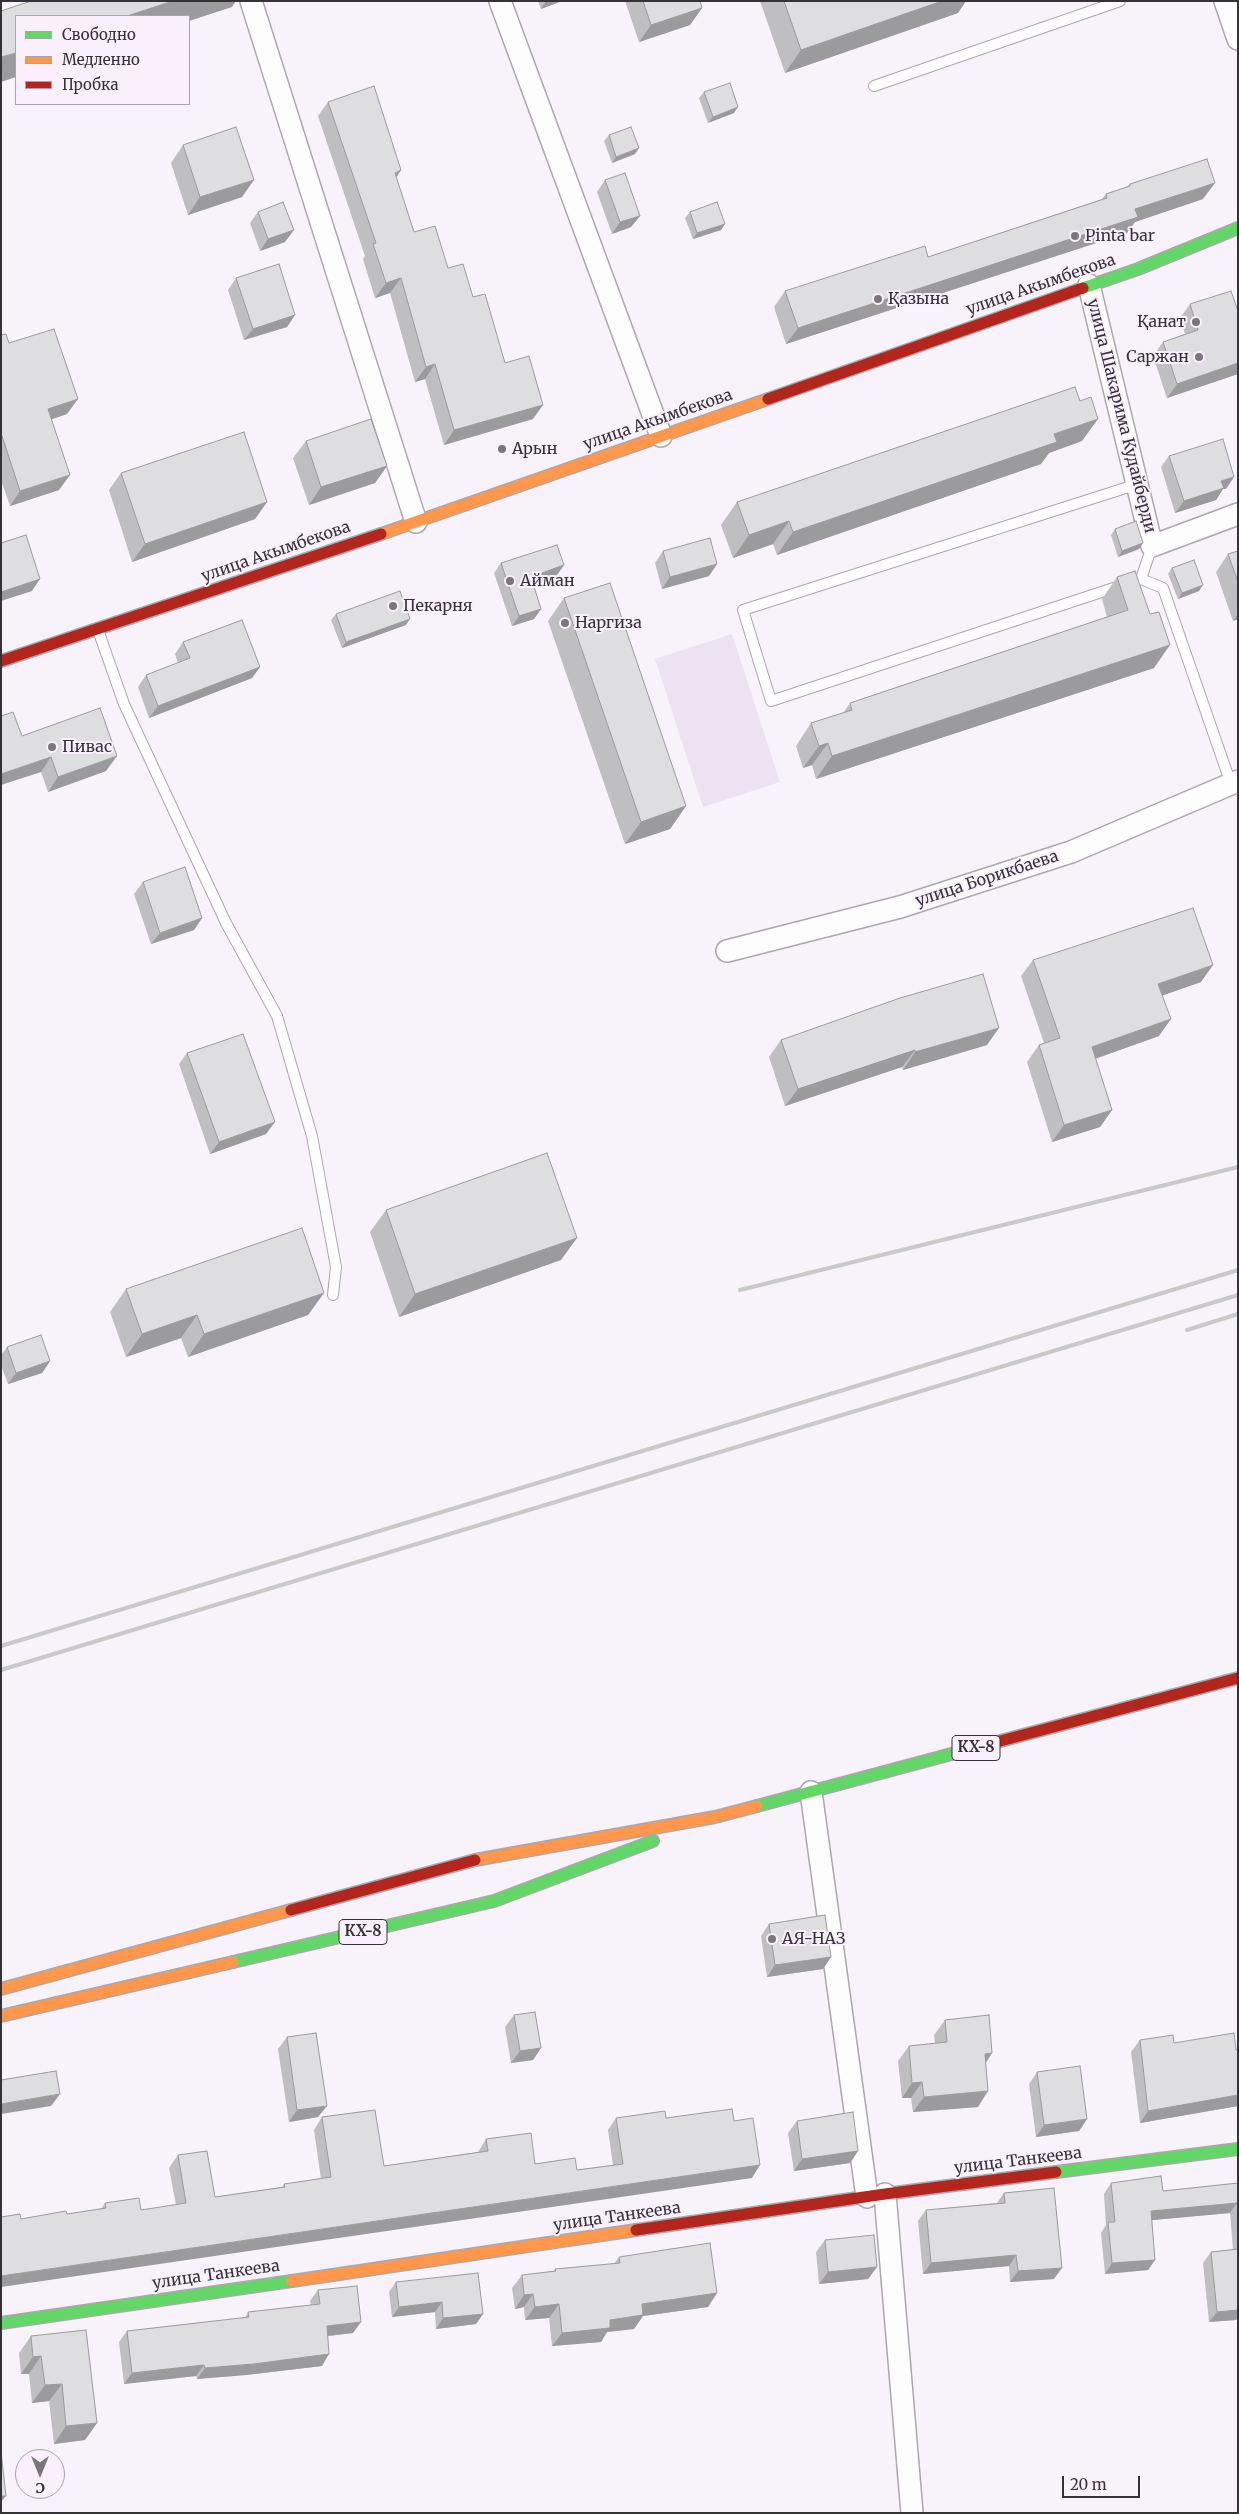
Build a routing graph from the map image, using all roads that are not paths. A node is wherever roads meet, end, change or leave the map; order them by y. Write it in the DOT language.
graph roads {
  1 [pos="251,1"];
  2 [pos="500,1"];
  3 [pos="1120,1"];
  4 [pos="1225,1"];
  5 [pos="1238,39"];
  6 [pos="874,86"];
  7 [pos="1238,228"];
  8 [pos="1089,285"];
  9 [pos="661,436"];
  10 [pos="1138,484"];
  11 [pos="1238,514"];
  12 [pos="416,522"];
  13 [pos="1152,546"];
  14 [pos="1141,579"];
  15 [pos="98,629"];
  16 [pos="1,661"];
  17 [pos="1234,783"];
  18 [pos="727,951"];
  19 [pos="333,1296"];
  20 [pos="1238,1678"];
  21 [pos="811,1792"];
  22 [pos="715,1817"];
  23 [pos="478,1859"];
  24 [pos="498,1870"];
  25 [pos="502,1884"];
  26 [pos="494,1901"];
  27 [pos="1,1989"];
  28 [pos="1,2016"];
  29 [pos="1238,2149"];
  30 [pos="876,2196"];
  31 [pos="1,2323"];
  32 [pos="912,2513"];
  1 -- 12 [label="street"];
  2 -- 9 [label="street"];
  3 -- 6 [label="lane"];
  4 -- 5 [label="street"];
  7 -- 8 [label="street, улица Акымбекова"];
  8 -- 9 [label="street, улица Акымбекова"];
  8 -- 10 [label="street, улица Шакарима Кудайберди"];
  9 -- 12 [label="street, улица Акымбекова"];
  10 -- 13 [label="street, улица Шакарима Кудайберди"];
  10 -- 14 [label="lane"];
  11 -- 13 [label="street, улица Шакарима Кудайберди"];
  12 -- 15 [label="street, улица Акымбекова"];
  13 -- 14 [label="lane"];
  14 -- 17 [label="lane"];
  15 -- 16 [label="street, улица Акымбекова"];
  15 -- 19 [label="lane"];
  17 -- 18 [label="street, улица Борикбаева"];
  20 -- 21 [label="street, КХ-8"];
  21 -- 22 [label="street, КХ-8"];
  21 -- 30 [label="street"];
  22 -- 23 [label="street, КХ-8"];
  22 -- 26 [label="street, КХ-8"];
  23 -- 24 [label="street"];
  23 -- 27 [label="street, КХ-8"];
  25 -- 26 [label="street"];
  26 -- 28 [label="street, КХ-8"];
  29 -- 30 [label="street, улица Танкеева"];
  30 -- 31 [label="street, улица Танкеева"];
  30 -- 32 [label="street"];
}
